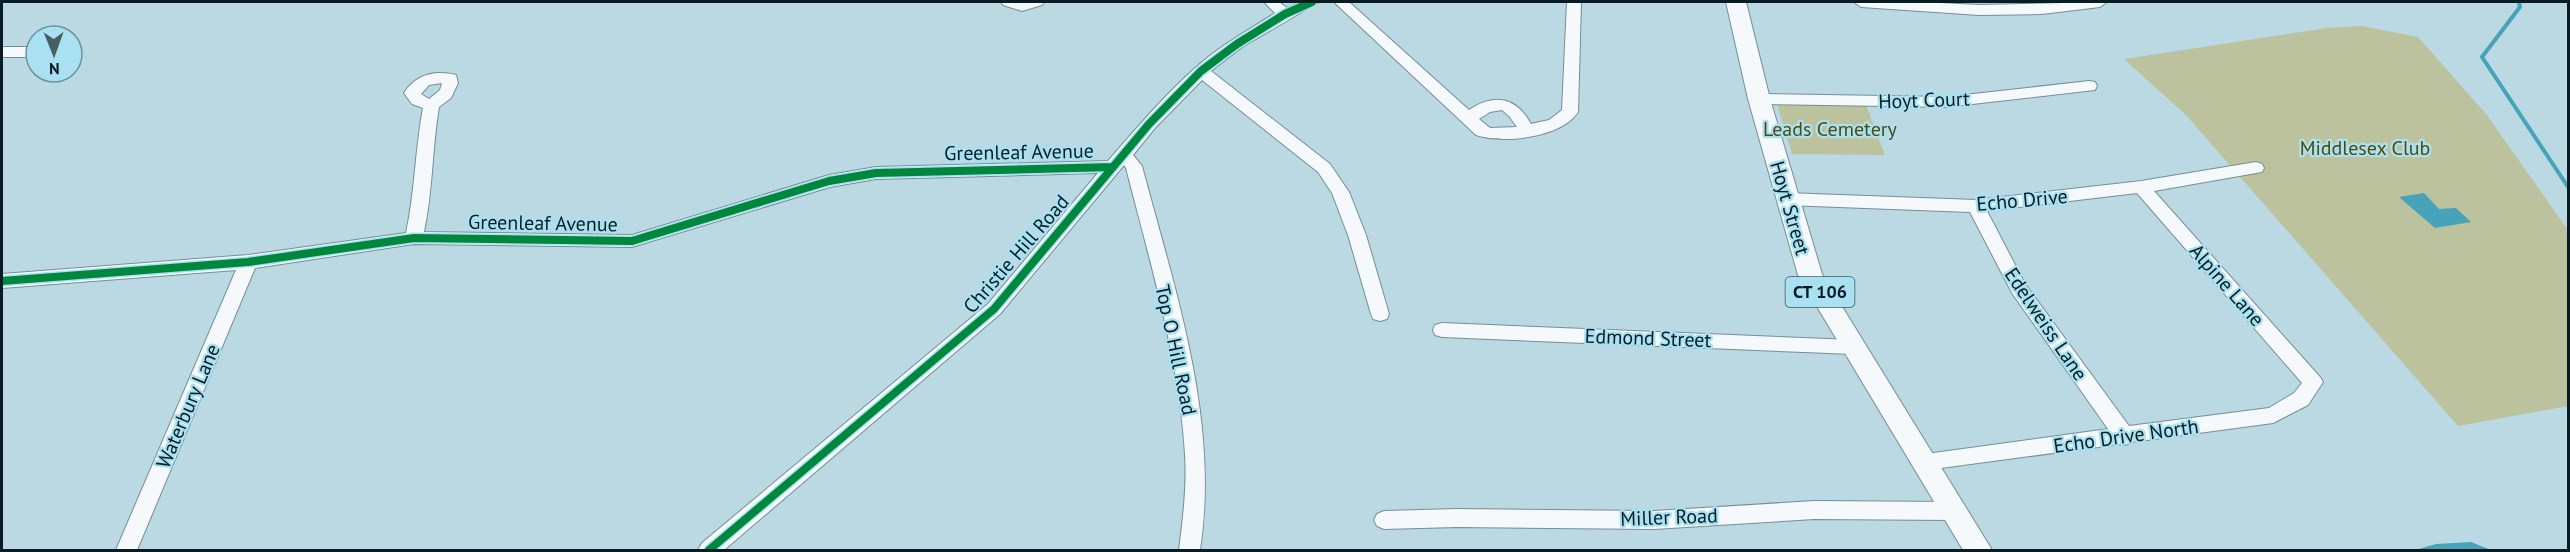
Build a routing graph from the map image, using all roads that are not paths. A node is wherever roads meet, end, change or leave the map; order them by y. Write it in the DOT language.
graph roads {
  1 [pos="1008,2"];
  2 [pos="1037,2"];
  3 [pos="1271,2"];
  4 [pos="1312,2"];
  5 [pos="1341,2"];
  6 [pos="1574,2"];
  7 [pos="1736,2"];
  8 [pos="1862,2"];
  9 [pos="2100,2"];
  10 [pos="1285,14"];
  11 [pos="2,52"];
  12 [pos="24,52"];
  13 [pos="1201,71"];
  14 [pos="2089,86"];
  15 [pos="1759,99"];
  16 [pos="432,104"];
  17 [pos="1469,119"];
  18 [pos="1527,131"];
  19 [pos="1119,161"];
  20 [pos="2256,168"];
  21 [pos="2141,187"];
  22 [pos="1786,199"];
  23 [pos="1976,206"];
  24 [pos="414,238"];
  25 [pos="248,262"];
  26 [pos="2,281"];
  27 [pos="1380,314"];
  28 [pos="1442,330"];
  29 [pos="1853,346"];
  30 [pos="2313,382"];
  31 [pos="2125,437"];
  32 [pos="1926,462"];
  33 [pos="1954,512"];
  34 [pos="1384,520"];
  35 [pos="127,550"];
  36 [pos="709,550"];
  37 [pos="1191,550"];
  38 [pos="1978,550"];
  1 -- 2 [label="street"];
  3 -- 10 [label="street"];
  4 -- 10 [label="street, Christie Hill Road"];
  5 -- 17 [label="street"];
  6 -- 18 [label="street"];
  7 -- 15 [label="main road, Hoyt Street / CT 106"];
  8 -- 9 [label="street"];
  10 -- 13 [label="street, Christie Hill Road"];
  11 -- 12 [label="street"];
  13 -- 19 [label="street, Christie Hill Road"];
  13 -- 27 [label="street"];
  14 -- 15 [label="street, Hoyt Court"];
  15 -- 22 [label="main road, Hoyt Street / CT 106"];
  16 -- 24 [label="street"];
  17 -- 18 [label="street"];
  17 -- 18 [label="street"];
  19 -- 24 [label="street, Greenleaf Avenue"];
  19 -- 36 [label="street, Christie Hill Road"];
  19 -- 37 [label="street, Top O Hill Road"];
  20 -- 21 [label="street, Echo Drive"];
  21 -- 23 [label="street, Echo Drive"];
  21 -- 30 [label="street, Alpine Lane"];
  22 -- 23 [label="street, Echo Drive"];
  22 -- 29 [label="main road, Hoyt Street / CT 106"];
  23 -- 31 [label="street, Edelweiss Lane"];
  24 -- 25 [label="street, Greenleaf Avenue"];
  25 -- 26 [label="street, Greenleaf Avenue"];
  25 -- 35 [label="street, Waterbury Lane"];
  28 -- 29 [label="street, Edmond Street"];
  29 -- 32 [label="main road, Hoyt Street / CT 106"];
  30 -- 31 [label="street, Echo Drive North"];
  31 -- 32 [label="street, Echo Drive North"];
  32 -- 33 [label="main road, Hoyt Street / CT 106"];
  33 -- 34 [label="street, Miller Road"];
  33 -- 38 [label="main road, Hoyt Street / CT 106"];
}
